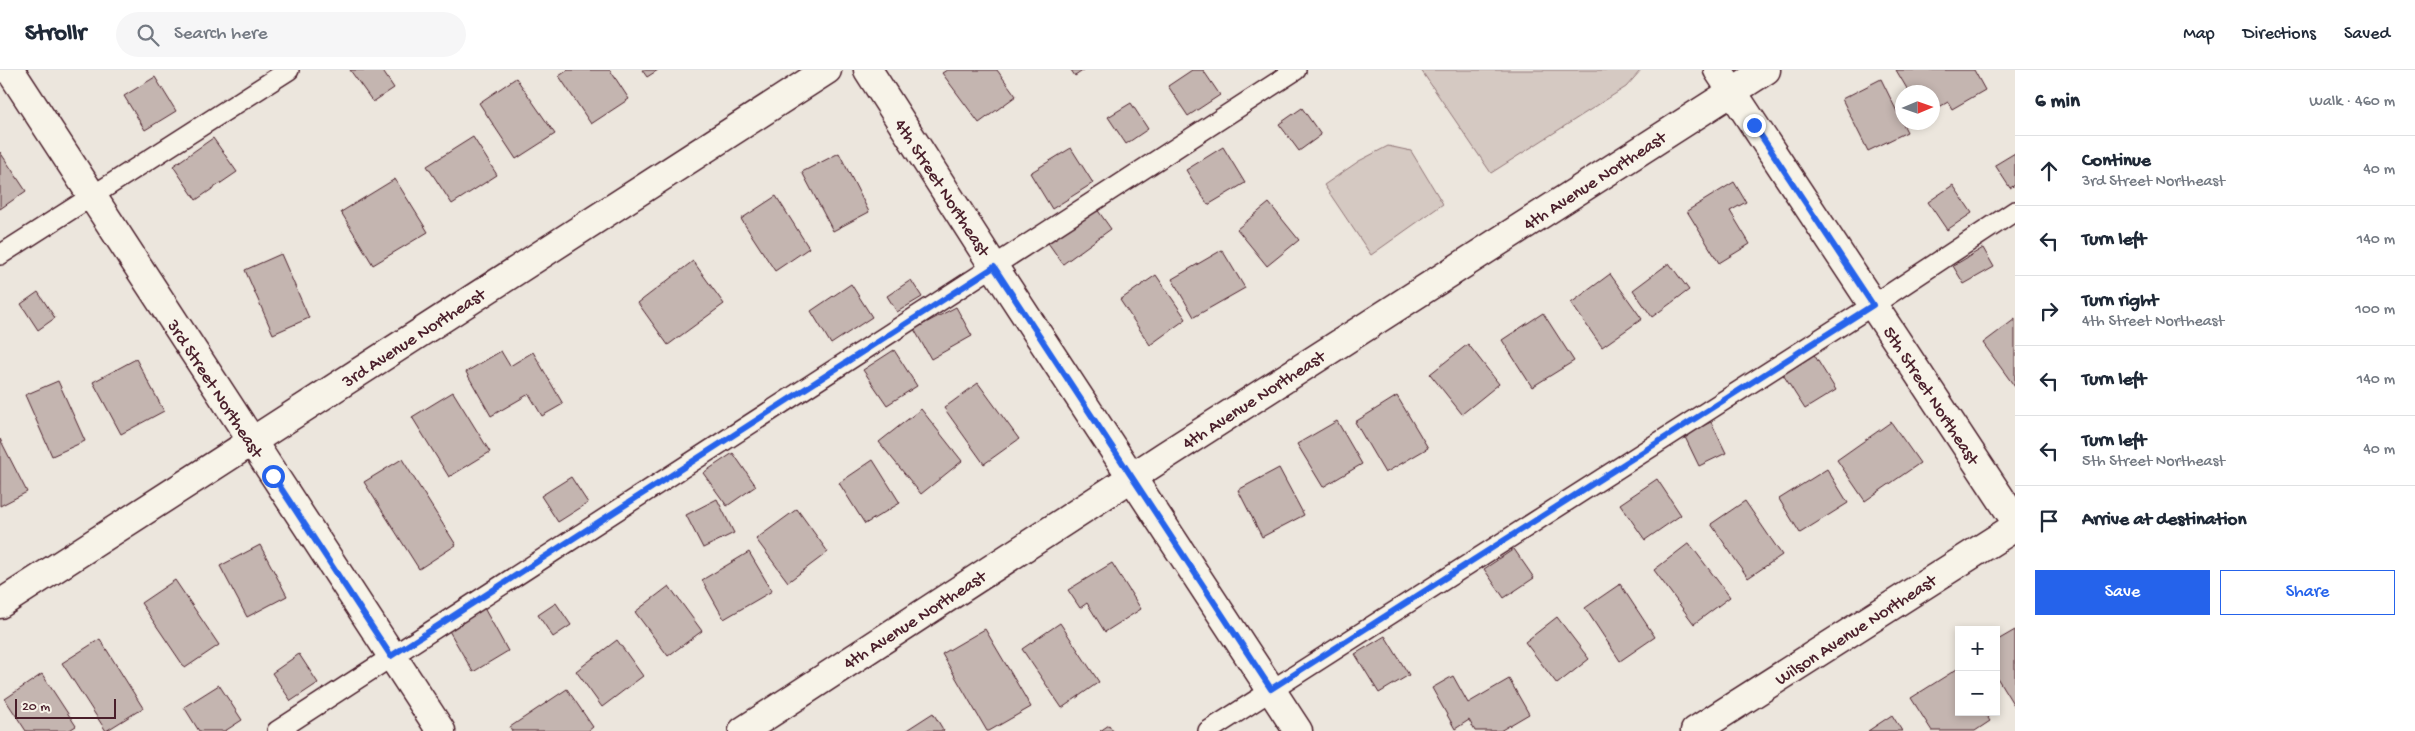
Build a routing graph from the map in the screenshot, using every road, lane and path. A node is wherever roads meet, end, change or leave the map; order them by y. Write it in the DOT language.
graph roads {
  1 [pos="10,70"];
  2 [pos="289,70"];
  3 [pos="827,70"];
  4 [pos="868,70"];
  5 [pos="1296,70"];
  6 [pos="1766,70"];
  7 [pos="1725,81"];
  8 [pos="92,195"];
  9 [pos="2015,211"];
  10 [pos="0,256"];
  11 [pos="994,267"];
  12 [pos="1873,305"];
  13 [pos="251,442"];
  14 [pos="1132,476"];
  15 [pos="2015,520"];
  16 [pos="2015,527"];
  17 [pos="0,604"];
  18 [pos="391,656"];
  19 [pos="1271,689"];
  20 [pos="277,731"];
  21 [pos="441,731"];
  22 [pos="743,731"];
  23 [pos="1208,731"];
  24 [pos="1298,731"];
  25 [pos="1695,731"];
  1 -- 8 [label="street, 3rd Street Northeast"];
  2 -- 8 [label="lane"];
  3 -- 13 [label="street, 3rd Avenue Northeast"];
  4 -- 11 [label="street, 4th Street Northeast"];
  5 -- 11 [label="lane"];
  6 -- 7 [label="street, 4th Avenue Northeast"];
  7 -- 12 [label="street, 5th Street Northeast"];
  7 -- 14 [label="street, 4th Avenue Northeast"];
  8 -- 10 [label="lane"];
  8 -- 13 [label="street, 3rd Street Northeast"];
  9 -- 12 [label="lane"];
  11 -- 14 [label="street, 4th Street Northeast"];
  11 -- 18 [label="lane"];
  12 -- 15 [label="street, 5th Street Northeast"];
  12 -- 19 [label="lane"];
  13 -- 17 [label="street, 3rd Avenue Northeast"];
  13 -- 18 [label="street, 3rd Street Northeast"];
  14 -- 19 [label="street, 4th Street Northeast"];
  14 -- 22 [label="street, 4th Avenue Northeast"];
  16 -- 25 [label="street, Wilson Avenue Northeast"];
  18 -- 20 [label="lane"];
  18 -- 21 [label="street, 3rd Street Northeast"];
  19 -- 23 [label="lane"];
  19 -- 24 [label="street, 4th Street Northeast"];
}
